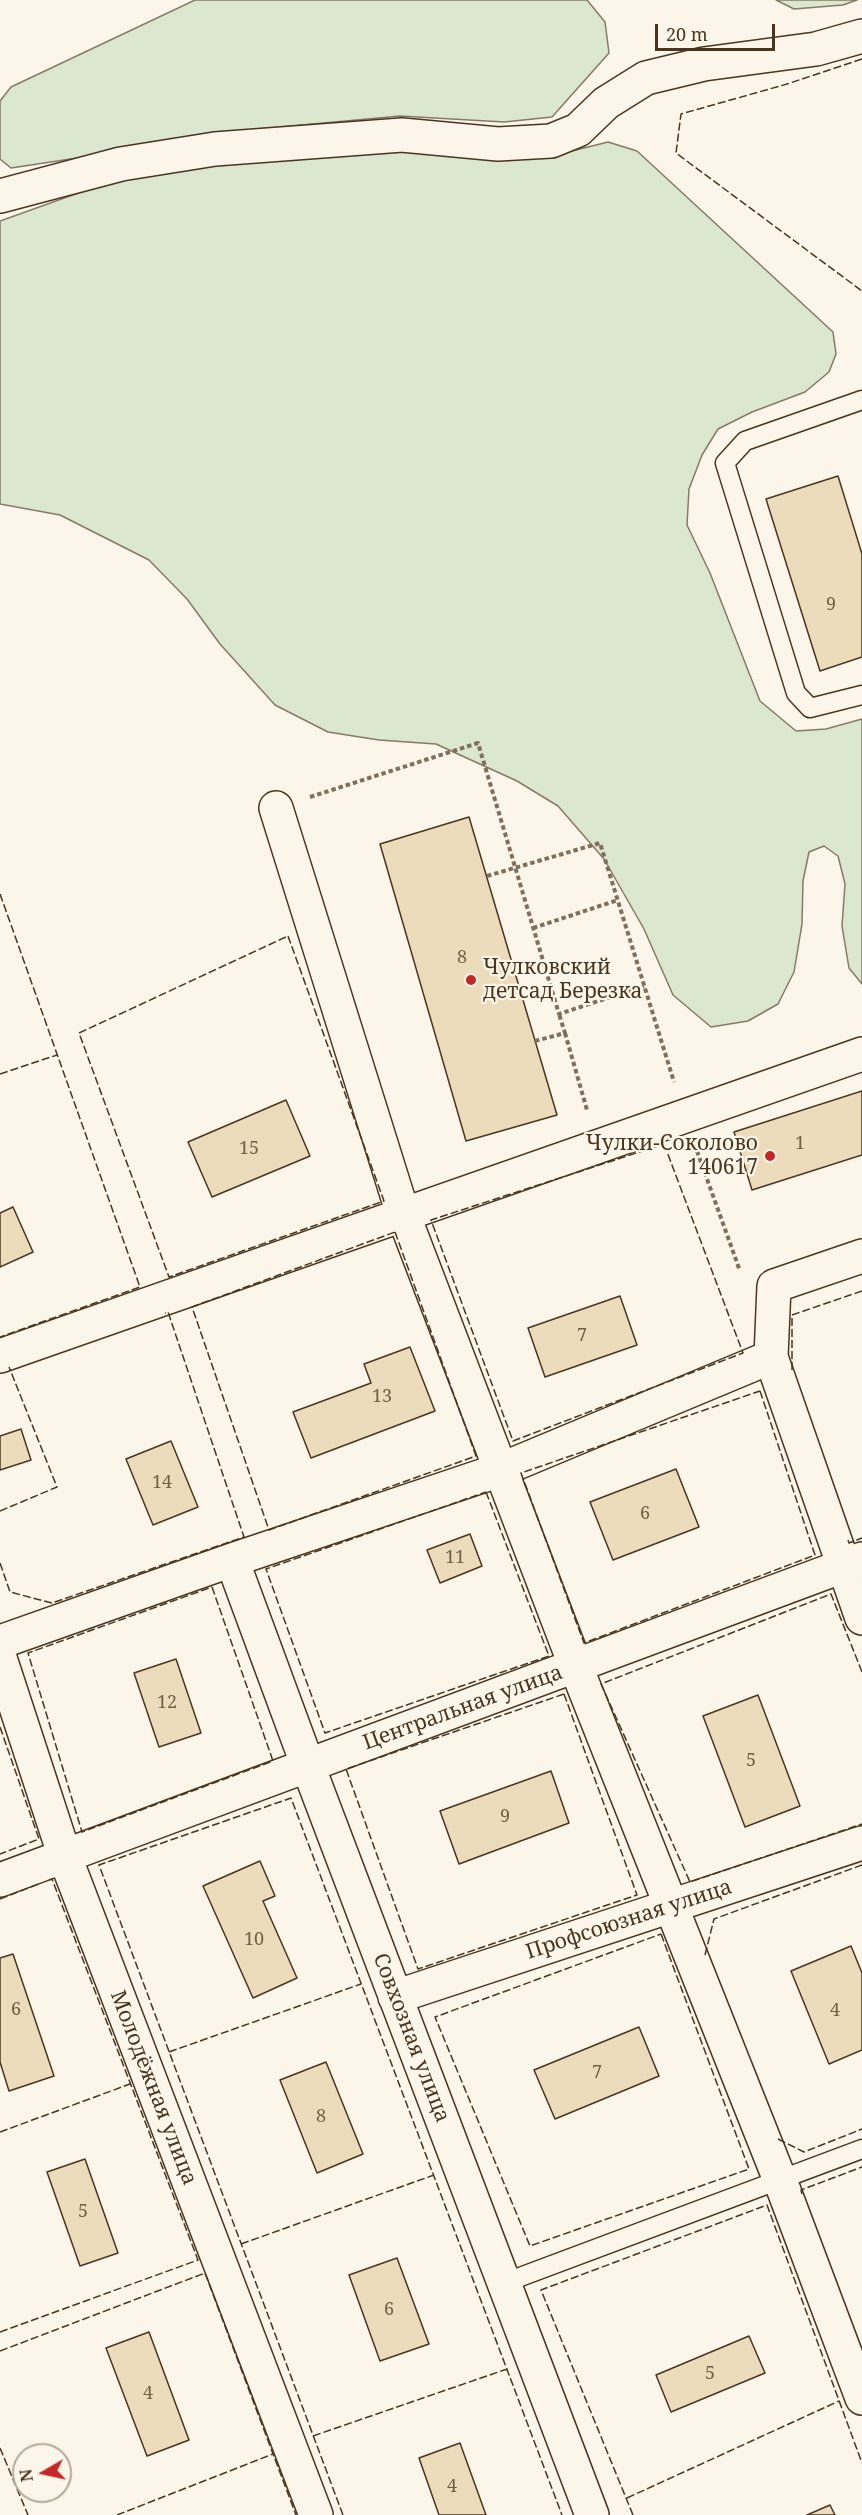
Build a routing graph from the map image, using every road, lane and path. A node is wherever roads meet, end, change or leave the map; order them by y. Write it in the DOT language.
graph roads {
  1 [pos="862,36"];
  2 [pos="0,196"];
  3 [pos="862,400"];
  4 [pos="862,695"];
  5 [pos="276,808"];
  6 [pos="515,868"];
  7 [pos="487,876"];
  8 [pos="618,900"];
  9 [pos="533,928"];
  10 [pos="644,986"];
  11 [pos="559,1014"];
  12 [pos="565,1033"];
  13 [pos="535,1041"];
  14 [pos="862,1054"];
  15 [pos="684,1116"];
  16 [pos="598,1146"];
  17 [pos="403,1214"];
  18 [pos="862,1256"];
  19 [pos="744,1280"];
  20 [pos="0,1356"];
  21 [pos="771,1357"];
  22 [pos="500,1470"];
  23 [pos="232,1560"];
  24 [pos="852,1563"];
  25 [pos="862,1618"];
  26 [pos="0,1642"];
  27 [pos="0,1658"];
  28 [pos="576,1667"];
  29 [pos="308,1766"];
  30 [pos="862,1844"];
  31 [pos="64,1857"];
  32 [pos="0,1880"];
  33 [pos="672,1906"];
  34 [pos="395,1997"];
  35 [pos="862,2149"];
  36 [pos="780,2180"];
  37 [pos="504,2283"];
  38 [pos="862,2398"];
  39 [pos="316,2515"];
  40 [pos="592,2515"];
  1 -- 2 [label="street"];
  3 -- 4 [label="lane"];
  5 -- 6 [label="path"];
  5 -- 17 [label="street"];
  6 -- 7 [label="path"];
  6 -- 8 [label="path"];
  6 -- 9 [label="path"];
  8 -- 9 [label="path"];
  8 -- 10 [label="path"];
  9 -- 11 [label="path"];
  10 -- 11 [label="path"];
  10 -- 15 [label="path"];
  11 -- 12 [label="path"];
  12 -- 13 [label="path"];
  12 -- 16 [label="path"];
  14 -- 15 [label="street"];
  15 -- 16 [label="street"];
  15 -- 19 [label="path"];
  16 -- 17 [label="street"];
  17 -- 20 [label="street"];
  17 -- 22 [label="street"];
  18 -- 21 [label="street"];
  21 -- 22 [label="street"];
  21 -- 24 [label="street"];
  22 -- 23 [label="street"];
  22 -- 28 [label="street"];
  23 -- 26 [label="street"];
  23 -- 29 [label="street, Совхозная улица"];
  24 -- 25 [label="street"];
  24 -- 28 [label="street, Центральная улица"];
  27 -- 31 [label="street, Молодёжная улица"];
  28 -- 29 [label="street, Центральная улица"];
  28 -- 33 [label="street"];
  29 -- 31 [label="street, Центральная улица"];
  29 -- 34 [label="street, Совхозная улица"];
  30 -- 33 [label="street, Профсоюзная улица"];
  31 -- 32 [label="street, Центральная улица"];
  31 -- 39 [label="street, Молодёжная улица"];
  33 -- 34 [label="street, Профсоюзная улица"];
  33 -- 36 [label="street"];
  34 -- 37 [label="street, Совхозная улица"];
  35 -- 36 [label="lane"];
  36 -- 37 [label="lane"];
  36 -- 38 [label="street"];
  37 -- 40 [label="street, Совхозная улица"];
}
